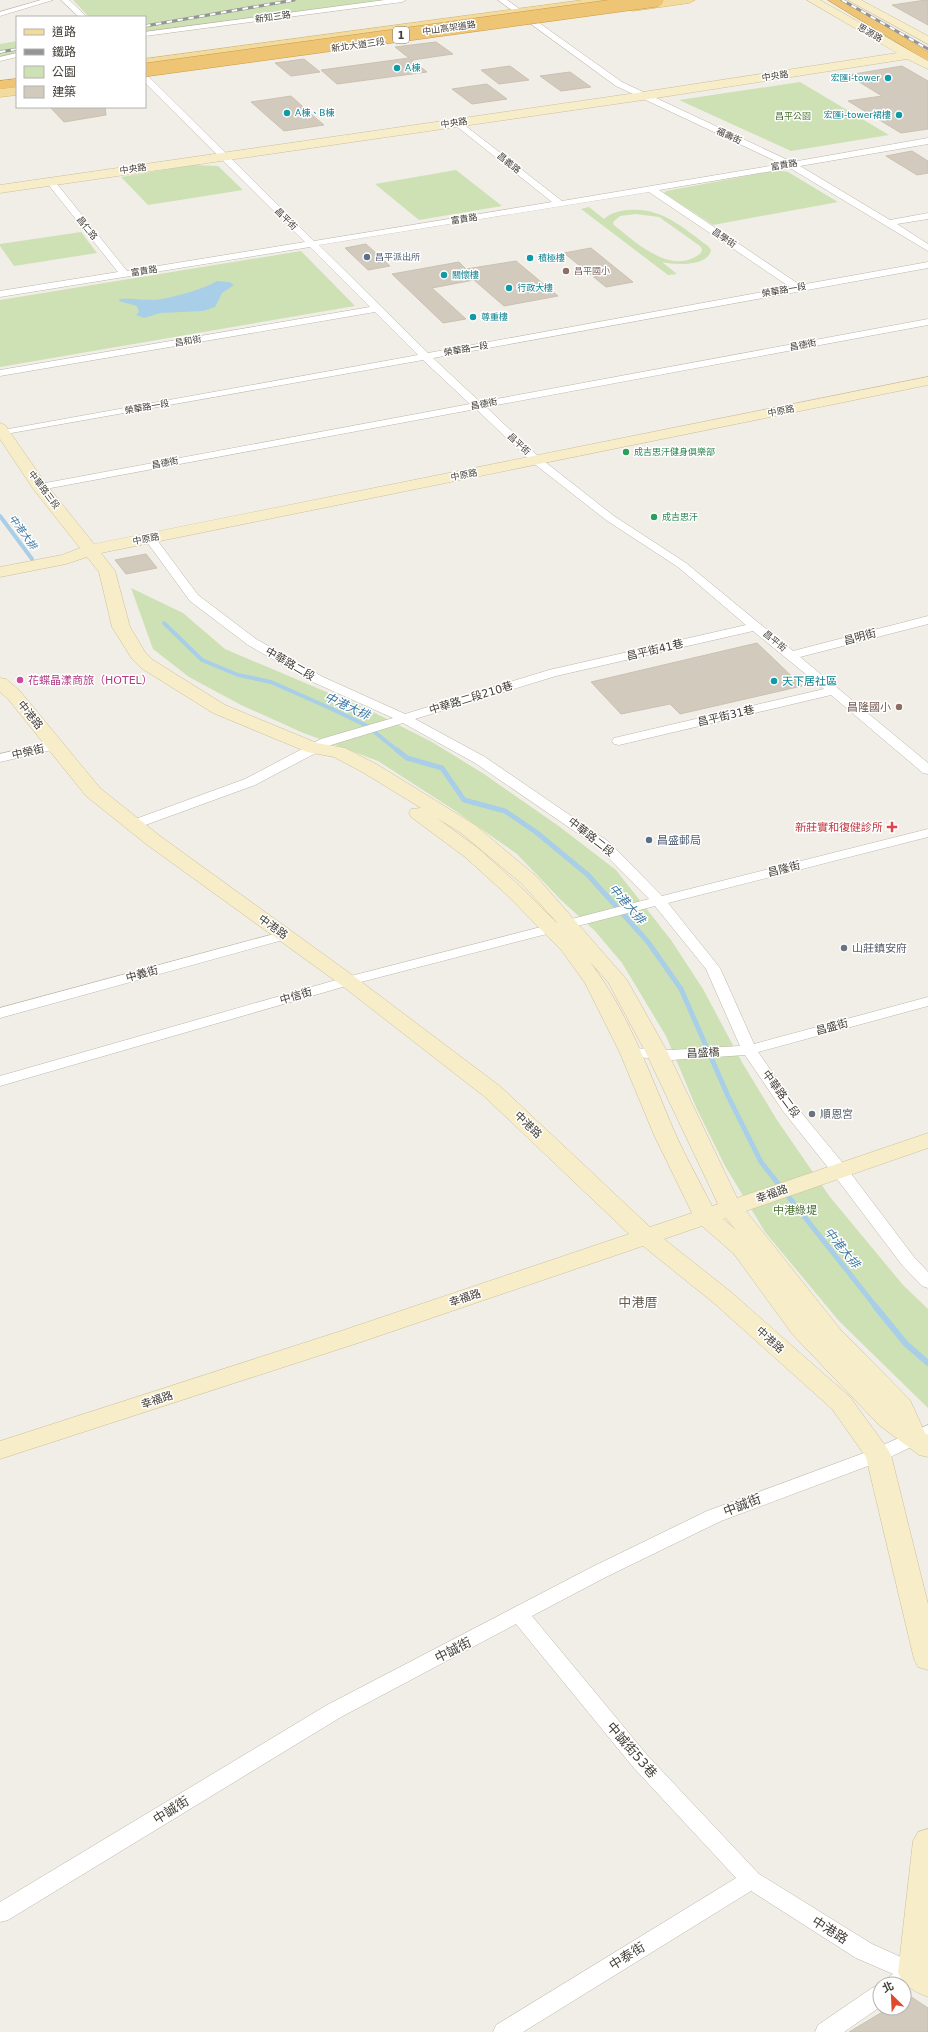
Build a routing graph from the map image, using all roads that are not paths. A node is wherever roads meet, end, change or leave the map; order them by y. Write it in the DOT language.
graph roads {
  1 [pos="49,0"];
  2 [pos="65,0"];
  3 [pos="402,0"];
  4 [pos="502,0"];
  5 [pos="608,0"];
  6 [pos="624,0"];
  7 [pos="640,0"];
  8 [pos="657,0"];
  9 [pos="690,0"];
  10 [pos="812,0"];
  11 [pos="834,0"];
  12 [pos="840,0"];
  13 [pos="853,0"];
  14 [pos="0,14"];
  15 [pos="82,16"];
  16 [pos="525,17"];
  17 [pos="146,34"];
  18 [pos="928,41"];
  19 [pos="928,50"];
  20 [pos="904,53"];
  21 [pos="16,56"];
  22 [pos="928,57"];
  23 [pos="0,58"];
  24 [pos="146,66"];
  25 [pos="146,66"];
  26 [pos="146,66"];
  27 [pos="928,66"];
  28 [pos="146,73"];
  29 [pos="146,79"];
  30 [pos="16,80"];
  31 [pos="0,82"];
  32 [pos="16,85"];
  33 [pos="0,88"];
  34 [pos="16,91"];
  35 [pos="0,93"];
  36 [pos="638,94"];
  37 [pos="458,122"];
  38 [pos="928,141"];
  39 [pos="220,154"];
  40 [pos="790,164"];
  41 [pos="50,182"];
  42 [pos="0,183"];
  43 [pos="0,189"];
  44 [pos="651,189"];
  45 [pos="559,203"];
  46 [pos="928,216"];
  47 [pos="889,223"];
  48 [pos="312,244"];
  49 [pos="928,248"];
  50 [pos="928,265"];
  51 [pos="125,274"];
  52 [pos="798,288"];
  53 [pos="0,294"];
  54 [pos="377,309"];
  55 [pos="928,322"];
  56 [pos="425,356"];
  57 [pos="0,373"];
  58 [pos="928,381"];
  59 [pos="477,406"];
  60 [pos="2,430"];
  61 [pos="536,460"];
  62 [pos="40,487"];
  63 [pos="150,538"];
  64 [pos="91,550"];
  65 [pos="5,571"];
  66 [pos="928,620"];
  67 [pos="756,626"];
  68 [pos="792,655"];
  69 [pos="553,673"];
  70 [pos="0,683"];
  71 [pos="834,691"];
  72 [pos="404,718"];
  73 [pos="619,741"];
  74 [pos="319,745"];
  75 [pos="55,746"];
  76 [pos="0,758"];
  77 [pos="928,770"];
  78 [pos="134,824"];
  79 [pos="928,833"];
  80 [pos="658,901"];
  81 [pos="594,917"];
  82 [pos="560,926"];
  83 [pos="285,935"];
  84 [pos="348,981"];
  85 [pos="928,1000"];
  86 [pos="0,1012"];
  87 [pos="742,1051"];
  88 [pos="631,1053"];
  89 [pos="664,1054"];
  90 [pos="0,1081"];
  91 [pos="928,1140"];
  92 [pos="830,1174"];
  93 [pos="731,1208"];
  94 [pos="706,1216"];
  95 [pos="646,1237"];
  96 [pos="928,1282"];
  97 [pos="923,1439"];
  98 [pos="0,1450"];
  99 [pos="878,1455"];
  100 [pos="520,1615"];
  101 [pos="928,1655"];
  102 [pos="928,1841"];
  103 [pos="751,1880"];
  104 [pos="0,1913"];
  105 [pos="913,1980"];
  106 [pos="872,2000"];
  107 [pos="504,2032"];
  108 [pos="826,2032"];
  1 -- 14 [label="street"];
  2 -- 15 [label="street"];
  3 -- 17 [label="street, 新知三路"];
  4 -- 16 [label="street, 福壽街"];
  5 -- 16 [label="main road, 新北大道三段 / 1"];
  6 -- 25 [label="highway, 中山高架道路 / 1"];
  7 -- 16 [label="main road, 新北大道三段 / 1"];
  8 -- 26 [label="highway, 中山高架道路 / 1, bridge"];
  9 -- 16 [label="main road, 新北大道三段 / 1"];
  10 -- 20 [label="street, 思源路"];
  11 -- 22 [label="highway"];
  12 -- 19 [label="street, 思源路"];
  13 -- 18 [label="street, 思源路"];
  16 -- 24 [label="main road, 新北大道三段 / 1"];
  16 -- 28 [label="main road, 新北大道三段 / 1"];
  16 -- 36 [label="street, 福壽街"];
  20 -- 27 [label="street, 思源路"];
  20 -- 36 [label="street, 中央路"];
  21 -- 23 [label="street"];
  29 -- 39 [label="street, 昌平街"];
  30 -- 31 [label="main road"];
  32 -- 33 [label="highway"];
  34 -- 35 [label="main road"];
  36 -- 37 [label="street, 中央路"];
  36 -- 39 [label="street, 中央路"];
  36 -- 40 [label="street, 福壽街"];
  37 -- 39 [label="street, 中央路"];
  37 -- 45 [label="street, 昌義路"];
  38 -- 40 [label="street, 富貴路"];
  39 -- 41 [label="street, 中央路"];
  39 -- 42 [label="street, 中央路"];
  39 -- 48 [label="street, 昌平街"];
  40 -- 44 [label="street, 富貴路"];
  40 -- 47 [label="street, 福壽街"];
  41 -- 43 [label="street, 中央路"];
  41 -- 51 [label="street, 昌仁路"];
  44 -- 45 [label="street, 富貴路"];
  44 -- 52 [label="street, 昌學街"];
  45 -- 48 [label="street, 富貴路"];
  46 -- 47 [label="street"];
  47 -- 49 [label="street, 福壽街"];
  48 -- 51 [label="street, 富貴路"];
  48 -- 54 [label="street, 昌平街"];
  50 -- 52 [label="street, 榮華路一段"];
  51 -- 53 [label="street, 富貴路"];
  52 -- 56 [label="street, 榮華路一段"];
  54 -- 56 [label="street, 昌平街"];
  54 -- 57 [label="street, 昌和街"];
  55 -- 59 [label="street, 昌德街"];
  56 -- 59 [label="street, 昌平街"];
  56 -- 60 [label="street, 榮華路一段"];
  58 -- 61 [label="street, 中原路"];
  59 -- 61 [label="street, 昌平街"];
  59 -- 62 [label="street, 昌德街"];
  60 -- 62 [label="street, 中華路三段"];
  61 -- 63 [label="street, 中原路"];
  61 -- 67 [label="street, 昌平街"];
  62 -- 64 [label="street, 中華路三段"];
  63 -- 64 [label="street, 中原路"];
  63 -- 72 [label="street, 中華路二段"];
  64 -- 65 [label="street, 中原路"];
  64 -- 74 [label="street"];
  66 -- 68 [label="street, 昌明街"];
  67 -- 68 [label="street, 昌平街"];
  67 -- 69 [label="street, 昌平街41巷"];
  68 -- 71 [label="street, 昌平街"];
  69 -- 72 [label="street, 中華路二段210巷"];
  70 -- 75 [label="street, 中港路"];
  71 -- 73 [label="street, 昌平街31巷"];
  71 -- 77 [label="street, 昌平街"];
  72 -- 74 [label="street, 中華路二段210巷"];
  72 -- 80 [label="street, 中華路二段"];
  74 -- 78 [label="street, 中華路二段210巷"];
  74 -- 82 [label="street"];
  75 -- 76 [label="street, 中榮街"];
  75 -- 78 [label="street, 中港路"];
  78 -- 83 [label="street, 中港路"];
  79 -- 80 [label="street, 昌隆街"];
  80 -- 81 [label="street, 昌隆街"];
  80 -- 87 [label="street, 中華路二段"];
  81 -- 82 [label="street, 中信街"];
  82 -- 84 [label="street, 中信街"];
  82 -- 88 [label="street"];
  82 -- 89 [label="street"];
  83 -- 84 [label="street, 中港路"];
  83 -- 86 [label="street, 中義街"];
  84 -- 90 [label="street, 中信街"];
  84 -- 95 [label="street, 中港路"];
  85 -- 87 [label="street, 昌盛街"];
  87 -- 89 [label="street, 昌盛橋"];
  87 -- 92 [label="street, 中華路二段"];
  88 -- 89 [label="street"];
  88 -- 94 [label="street"];
  89 -- 93 [label="street"];
  91 -- 92 [label="street, 幸福路"];
  92 -- 93 [label="street, 幸福路"];
  92 -- 96 [label="street, 中華路二段"];
  93 -- 94 [label="street, 幸福路"];
  93 -- 97 [label="street"];
  94 -- 95 [label="street, 幸福路"];
  94 -- 97 [label="street"];
  95 -- 98 [label="street, 幸福路"];
  95 -- 99 [label="street, 中港路"];
  97 -- 99 [label="street, 中誠街"];
  99 -- 100 [label="street, 中誠街"];
  99 -- 101 [label="street, 中港路"];
  100 -- 103 [label="street, 中誠街53巷"];
  100 -- 104 [label="street, 中誠街"];
  102 -- 105 [label="street, 中港路"];
  103 -- 105 [label="street, 中港路"];
  103 -- 107 [label="street, 中泰街"];
  106 -- 108 [label="street"];
}
